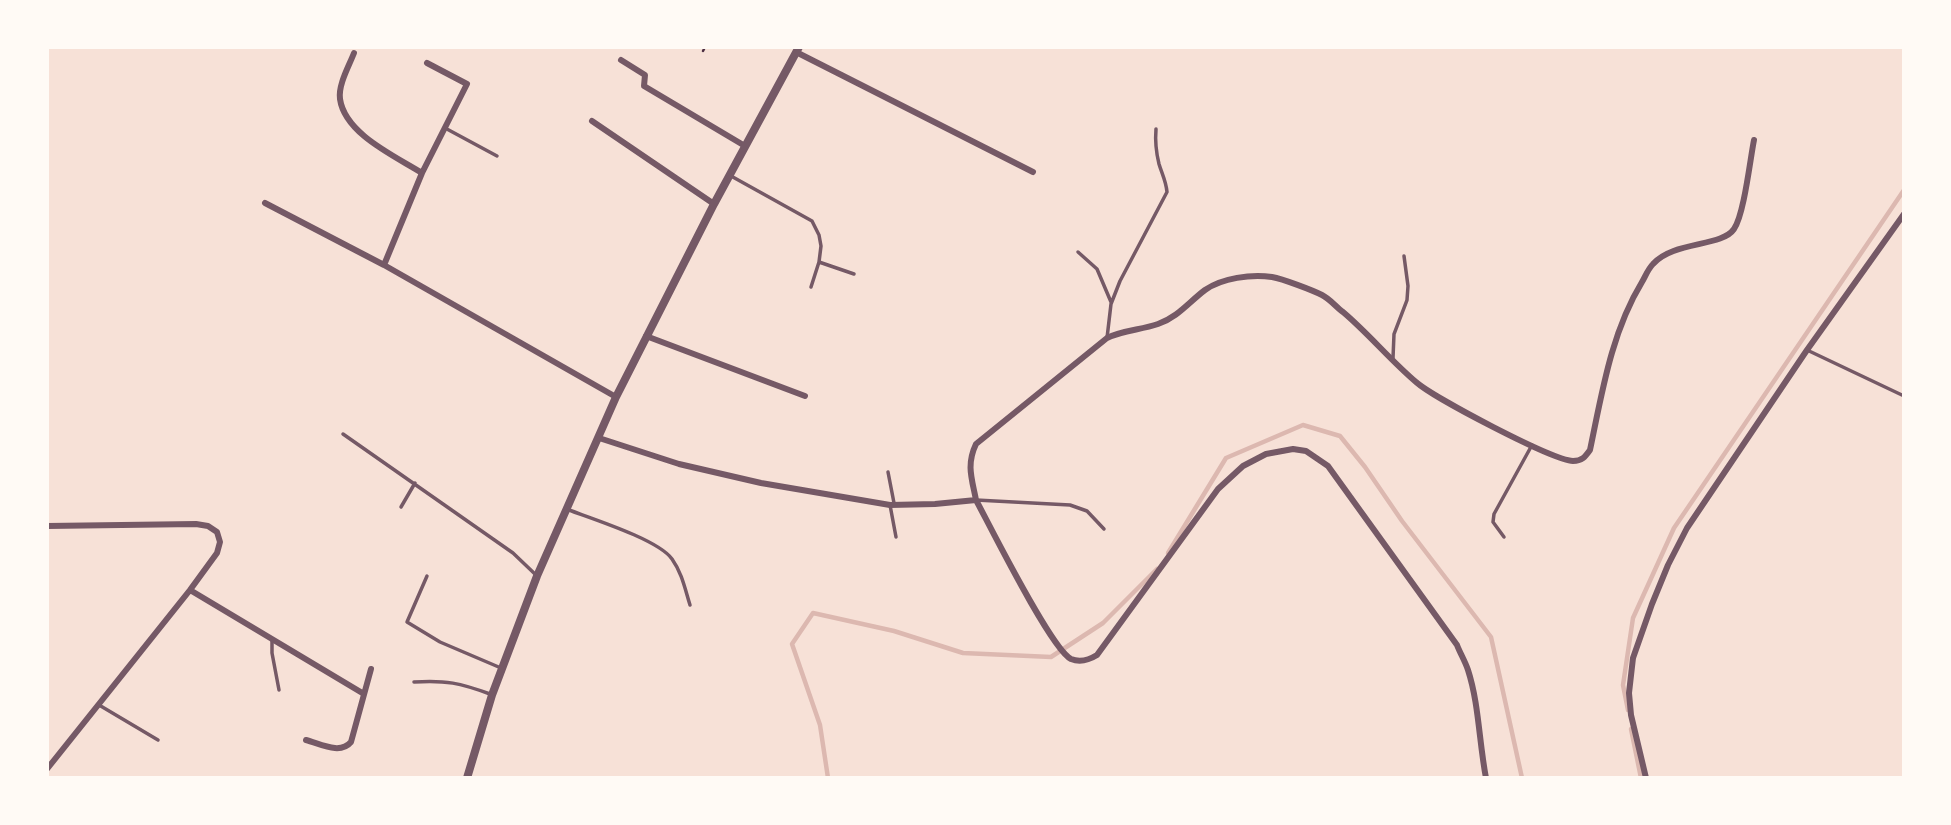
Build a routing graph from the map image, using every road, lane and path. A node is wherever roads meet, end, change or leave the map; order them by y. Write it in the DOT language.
graph roads {
  1 [pos="798,50"];
  2 [pos="354,53"];
  3 [pos="621,60"];
  4 [pos="428,63"];
  5 [pos="592,121"];
  6 [pos="445,128"];
  7 [pos="1156,129"];
  8 [pos="1754,140"];
  9 [pos="745,146"];
  10 [pos="497,156"];
  11 [pos="1033,172"];
  12 [pos="422,173"];
  13 [pos="729,175"];
  14 [pos="265,203"];
  15 [pos="713,204"];
  16 [pos="1904,214"];
  17 [pos="1078,252"];
  18 [pos="1404,257"];
  19 [pos="819,262"];
  20 [pos="384,265"];
  21 [pos="854,274"];
  22 [pos="811,287"];
  23 [pos="1111,304"];
  24 [pos="646,336"];
  25 [pos="1107,338"];
  26 [pos="1807,350"];
  27 [pos="1392,360"];
  28 [pos="806,396"];
  29 [pos="1904,396"];
  30 [pos="616,397"];
  31 [pos="343,434"];
  32 [pos="599,438"];
  33 [pos="1532,445"];
  34 [pos="888,472"];
  35 [pos="415,483"];
  36 [pos="976,499"];
  37 [pos="892,505"];
  38 [pos="401,507"];
  39 [pos="567,509"];
  40 [pos="47,526"];
  41 [pos="1104,529"];
  42 [pos="896,537"];
  43 [pos="1504,537"];
  44 [pos="427,576"];
  45 [pos="537,576"];
  46 [pos="190,590"];
  47 [pos="690,605"];
  48 [pos="271,639"];
  49 [pos="371,669"];
  50 [pos="503,669"];
  51 [pos="414,682"];
  52 [pos="279,690"];
  53 [pos="363,694"];
  54 [pos="492,695"];
  55 [pos="99,704"];
  56 [pos="158,740"];
  57 [pos="306,740"];
  58 [pos="47,769"];
  59 [pos="467,778"];
  60 [pos="1486,778"];
  61 [pos="1646,778"];
  1 -- 9 [label="street"];
  1 -- 11 [label="street"];
  2 -- 12 [label="street"];
  3 -- 9 [label="street"];
  4 -- 6 [label="street"];
  5 -- 15 [label="street"];
  6 -- 10 [label="lane"];
  6 -- 12 [label="street"];
  7 -- 23 [label="lane"];
  8 -- 33 [label="street"];
  9 -- 13 [label="street"];
  12 -- 20 [label="street"];
  13 -- 15 [label="street"];
  13 -- 19 [label="lane"];
  14 -- 20 [label="street"];
  15 -- 24 [label="street"];
  16 -- 26 [label="street"];
  17 -- 23 [label="lane"];
  18 -- 27 [label="lane"];
  19 -- 21 [label="lane"];
  19 -- 22 [label="lane"];
  20 -- 30 [label="street"];
  23 -- 25 [label="lane"];
  24 -- 28 [label="street"];
  24 -- 30 [label="street"];
  25 -- 27 [label="street"];
  25 -- 36 [label="street"];
  26 -- 29 [label="lane"];
  26 -- 61 [label="street"];
  27 -- 33 [label="street"];
  30 -- 32 [label="street"];
  31 -- 35 [label="lane"];
  32 -- 37 [label="street"];
  32 -- 39 [label="street"];
  33 -- 43 [label="lane"];
  34 -- 37 [label="lane"];
  35 -- 38 [label="lane"];
  35 -- 45 [label="lane"];
  36 -- 37 [label="street"];
  36 -- 41 [label="lane"];
  36 -- 60 [label="street"];
  37 -- 42 [label="lane"];
  39 -- 45 [label="street"];
  39 -- 47 [label="lane"];
  40 -- 46 [label="street"];
  44 -- 50 [label="lane"];
  45 -- 50 [label="street"];
  46 -- 48 [label="street"];
  46 -- 55 [label="street"];
  48 -- 52 [label="lane"];
  48 -- 53 [label="street"];
  49 -- 53 [label="street"];
  50 -- 54 [label="street"];
  51 -- 54 [label="lane"];
  53 -- 57 [label="street"];
  54 -- 59 [label="street"];
  55 -- 56 [label="lane"];
  55 -- 58 [label="street"];
}
